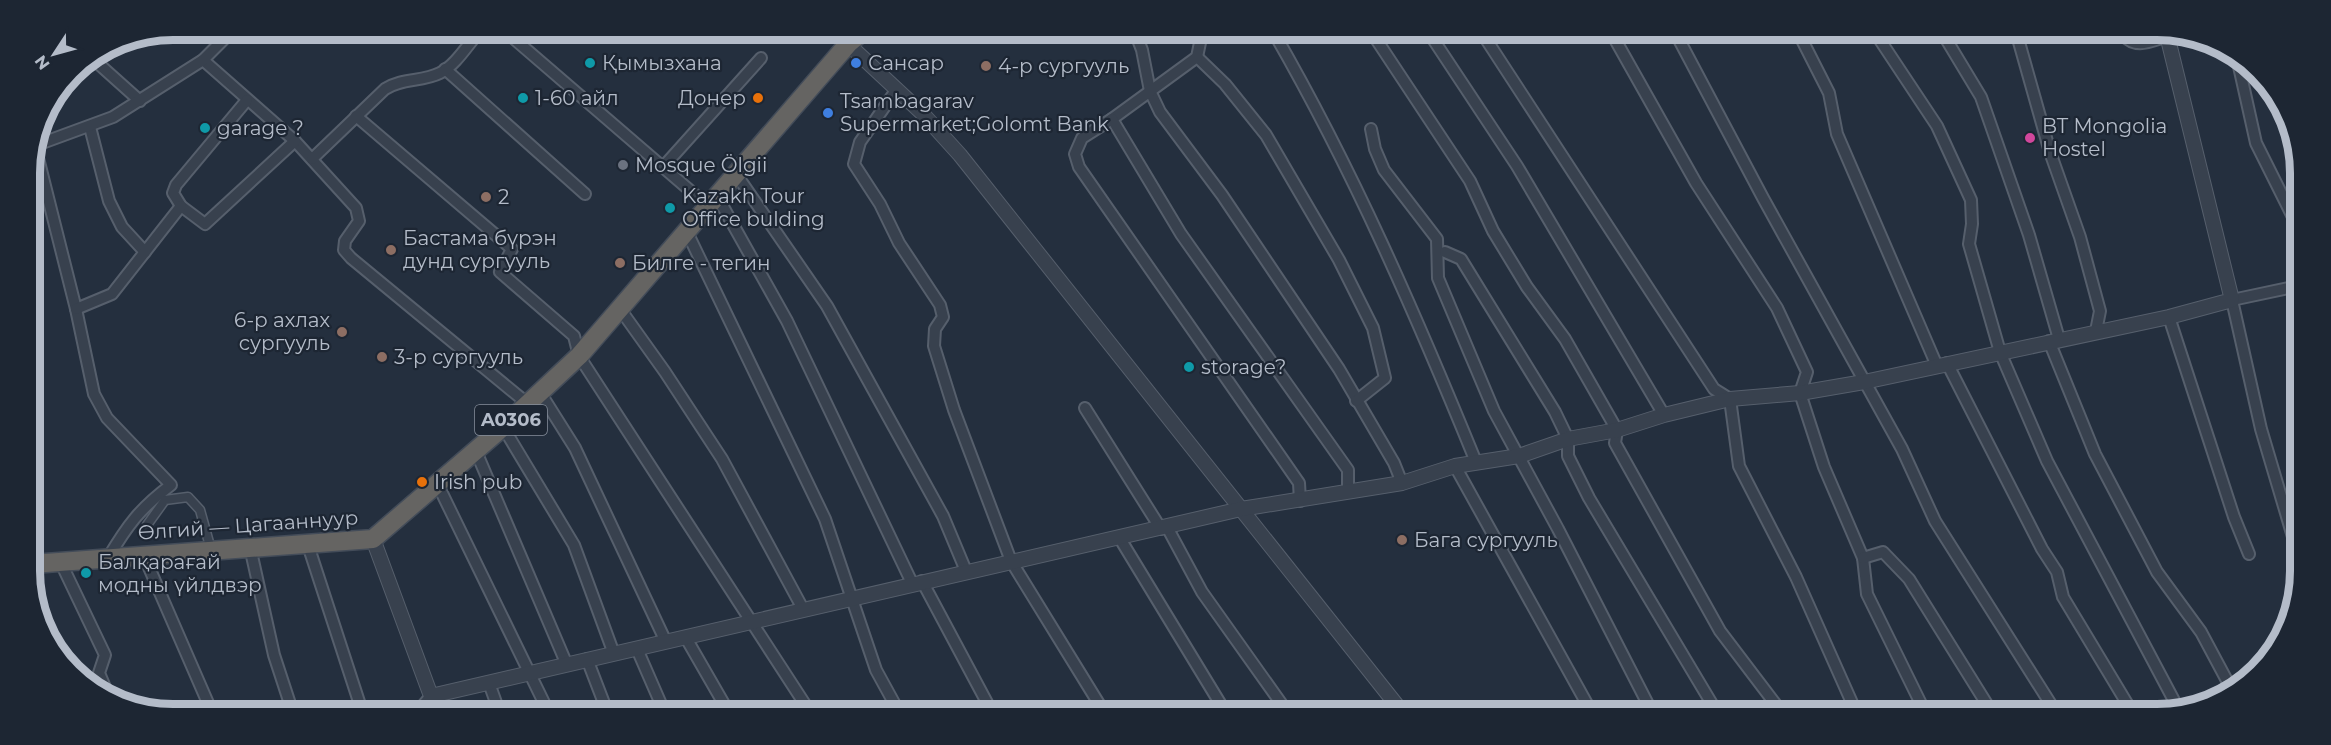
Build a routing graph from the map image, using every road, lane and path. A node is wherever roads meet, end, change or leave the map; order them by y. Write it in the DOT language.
graph roads {
  1 [pos="1200,40"];
  2 [pos="1278,40"];
  3 [pos="1377,40"];
  4 [pos="1434,40"];
  5 [pos="1487,40"];
  6 [pos="1615,40"];
  7 [pos="1679,40"];
  8 [pos="1802,40"];
  9 [pos="1880,40"];
  10 [pos="1947,40"];
  11 [pos="2019,40"];
  12 [pos="2128,40"];
  13 [pos="2156,40"];
  14 [pos="222,41"];
  15 [pos="471,41"];
  16 [pos="517,41"];
  17 [pos="844,41"];
  18 [pos="852,41"];
  19 [pos="1138,41"];
  20 [pos="2169,41"];
  21 [pos="848,44"];
  22 [pos="1197,57"];
  23 [pos="761,58"];
  24 [pos="203,60"];
  25 [pos="99,64"];
  26 [pos="2239,68"];
  27 [pos="445,69"];
  28 [pos="897,89"];
  29 [pos="1150,91"];
  30 [pos="248,100"];
  31 [pos="140,101"];
  32 [pos="356,116"];
  33 [pos="1112,119"];
  34 [pos="90,127"];
  35 [pos="1371,129"];
  36 [pos="45,141"];
  37 [pos="295,141"];
  38 [pos="312,159"];
  39 [pos="664,166"];
  40 [pos="41,170"];
  41 [pos="736,174"];
  42 [pos="585,194"];
  43 [pos="713,201"];
  44 [pos="181,206"];
  45 [pos="2290,211"];
  46 [pos="686,230"];
  47 [pos="145,252"];
  48 [pos="1445,252"];
  49 [pos="2290,288"];
  50 [pos="2232,300"];
  51 [pos="76,309"];
  52 [pos="620,309"];
  53 [pos="2169,317"];
  54 [pos="2096,331"];
  55 [pos="2054,340"];
  56 [pos="2000,352"];
  57 [pos="579,356"];
  58 [pos="1942,365"];
  59 [pos="1864,382"];
  60 [pos="1800,393"];
  61 [pos="534,399"];
  62 [pos="1730,399"];
  63 [pos="1356,401"];
  64 [pos="1085,408"];
  65 [pos="1664,415"];
  66 [pos="503,428"];
  67 [pos="1617,430"];
  68 [pos="1568,439"];
  69 [pos="476,449"];
  70 [pos="1519,456"];
  71 [pos="1476,462"];
  72 [pos="1455,466"];
  73 [pos="437,483"];
  74 [pos="1402,483"];
  75 [pos="1348,491"];
  76 [pos="1300,501"];
  77 [pos="1241,509"];
  78 [pos="147,525"];
  79 [pos="2290,527"];
  80 [pos="1164,528"];
  81 [pos="1119,537"];
  82 [pos="373,538"];
  83 [pos="307,542"];
  84 [pos="210,546"];
  85 [pos="250,548"];
  86 [pos="2249,554"];
  87 [pos="144,556"];
  88 [pos="108,558"];
  89 [pos="1863,558"];
  90 [pos="1011,561"];
  91 [pos="61,563"];
  92 [pos="40,564"];
  93 [pos="966,571"];
  94 [pos="917,582"];
  95 [pos="850,597"];
  96 [pos="803,609"];
  97 [pos="752,623"];
  98 [pos="686,638"];
  99 [pos="666,642"];
  100 [pos="637,649"];
  101 [pos="614,654"];
  102 [pos="587,659"];
  103 [pos="567,665"];
  104 [pos="530,672"];
  105 [pos="489,682"];
  106 [pos="2229,684"];
  107 [pos="104,685"];
  108 [pos="431,696"];
  109 [pos="2176,703"];
  110 [pos="208,704"];
  111 [pos="290,704"];
  112 [pos="360,704"];
  113 [pos="424,704"];
  114 [pos="434,704"];
  115 [pos="497,704"];
  116 [pos="545,704"];
  117 [pos="604,704"];
  118 [pos="661,704"];
  119 [pos="724,704"];
  120 [pos="805,704"];
  121 [pos="895,704"];
  122 [pos="987,704"];
  123 [pos="1099,704"];
  124 [pos="1221,704"];
  125 [pos="1282,704"];
  126 [pos="1396,704"];
  127 [pos="1587,704"];
  128 [pos="1648,704"];
  129 [pos="1712,704"];
  130 [pos="1775,704"];
  131 [pos="1853,704"];
  132 [pos="1921,704"];
  133 [pos="1987,704"];
  134 [pos="2051,704"];
  135 [pos="2127,704"];
  1 -- 22 [label="street"];
  2 -- 71 [label="street"];
  3 -- 67 [label="street"];
  4 -- 65 [label="street"];
  5 -- 62 [label="street"];
  6 -- 60 [label="street"];
  7 -- 59 [label="street"];
  8 -- 58 [label="street"];
  9 -- 56 [label="street"];
  10 -- 55 [label="street"];
  11 -- 54 [label="street"];
  12 -- 13 [label="street"];
  14 -- 24 [label="street"];
  15 -- 27 [label="street"];
  16 -- 39 [label="street"];
  17 -- 21 [label="main road"];
  18 -- 21 [label="highway, Өлгий — Цагааннуур / A0306"];
  19 -- 29 [label="street"];
  20 -- 50 [label="street"];
  21 -- 28 [label="street"];
  21 -- 41 [label="highway, Өлгий — Цагааннуур / A0306"];
  22 -- 29 [label="street"];
  22 -- 63 [label="street"];
  23 -- 39 [label="street"];
  24 -- 30 [label="street"];
  24 -- 31 [label="street"];
  25 -- 31 [label="street"];
  26 -- 45 [label="street"];
  27 -- 32 [label="street"];
  27 -- 42 [label="street"];
  28 -- 77 [label="street"];
  28 -- 90 [label="street"];
  29 -- 33 [label="street"];
  29 -- 63 [label="street"];
  30 -- 37 [label="street"];
  30 -- 44 [label="street"];
  31 -- 34 [label="street"];
  32 -- 38 [label="street"];
  32 -- 57 [label="street"];
  33 -- 75 [label="street"];
  33 -- 76 [label="street"];
  34 -- 36 [label="street"];
  34 -- 47 [label="street"];
  35 -- 70 [label="street"];
  37 -- 38 [label="street"];
  37 -- 44 [label="street"];
  38 -- 61 [label="street"];
  39 -- 43 [label="street"];
  40 -- 51 [label="street"];
  41 -- 43 [label="highway, Өлгий — Цагааннуур / A0306"];
  41 -- 93 [label="street"];
  43 -- 46 [label="highway, Өлгий — Цагааннуур / A0306"];
  43 -- 94 [label="street"];
  44 -- 47 [label="street"];
  46 -- 52 [label="highway, Өлгий — Цагааннуур / A0306"];
  46 -- 95 [label="street"];
  47 -- 51 [label="street"];
  48 -- 68 [label="street"];
  49 -- 50 [label="street"];
  50 -- 53 [label="street"];
  50 -- 79 [label="street"];
  51 -- 88 [label="street"];
  52 -- 57 [label="highway, Өлгий — Цагааннуур / A0306"];
  52 -- 96 [label="street"];
  53 -- 54 [label="street"];
  53 -- 86 [label="street"];
  54 -- 55 [label="street"];
  55 -- 56 [label="street"];
  55 -- 106 [label="street"];
  56 -- 58 [label="street"];
  56 -- 109 [label="street"];
  57 -- 61 [label="highway, Өлгий — Цагааннуур / A0306"];
  57 -- 97 [label="street"];
  58 -- 59 [label="street"];
  58 -- 135 [label="street"];
  59 -- 60 [label="street"];
  59 -- 134 [label="street"];
  60 -- 62 [label="street"];
  60 -- 89 [label="street"];
  61 -- 66 [label="highway, Өлгий — Цагааннуур / A0306"];
  61 -- 99 [label="street"];
  62 -- 65 [label="street"];
  62 -- 131 [label="street"];
  63 -- 74 [label="street"];
  64 -- 80 [label="street"];
  65 -- 67 [label="street"];
  66 -- 69 [label="highway, Өлгий — Цагааннуур / A0306"];
  66 -- 101 [label="street"];
  67 -- 68 [label="street"];
  67 -- 130 [label="street"];
  68 -- 70 [label="street"];
  68 -- 129 [label="street"];
  69 -- 73 [label="highway, Өлгий — Цагааннуур / A0306"];
  69 -- 103 [label="street"];
  70 -- 71 [label="street"];
  70 -- 128 [label="street"];
  71 -- 72 [label="street"];
  72 -- 74 [label="street"];
  72 -- 127 [label="street"];
  73 -- 82 [label="highway, Өлгий — Цагааннуур / A0306"];
  73 -- 104 [label="street"];
  74 -- 75 [label="street"];
  75 -- 76 [label="street"];
  76 -- 77 [label="street"];
  77 -- 80 [label="street"];
  77 -- 126 [label="street"];
  78 -- 84 [label="street"];
  80 -- 81 [label="street"];
  80 -- 125 [label="street"];
  81 -- 90 [label="street"];
  81 -- 124 [label="street"];
  82 -- 83 [label="highway, Өлгий — Цагааннуур"];
  82 -- 108 [label="street"];
  83 -- 85 [label="highway, Өлгий — Цагааннуур"];
  83 -- 112 [label="street"];
  85 -- 87 [label="highway, Өлгий — Цагааннуур"];
  85 -- 111 [label="street"];
  87 -- 88 [label="highway, Өлгий — Цагааннуур"];
  87 -- 110 [label="street"];
  88 -- 91 [label="highway, Өлгий — Цагааннуур"];
  89 -- 132 [label="street"];
  89 -- 133 [label="street"];
  90 -- 93 [label="street"];
  90 -- 123 [label="street"];
  91 -- 92 [label="highway, Өлгий — Цагааннуур"];
  91 -- 107 [label="street"];
  93 -- 94 [label="street"];
  94 -- 95 [label="street"];
  94 -- 122 [label="street"];
  95 -- 96 [label="street"];
  95 -- 121 [label="street"];
  96 -- 97 [label="street"];
  97 -- 98 [label="street"];
  97 -- 120 [label="street"];
  98 -- 99 [label="street"];
  98 -- 119 [label="street"];
  99 -- 100 [label="street"];
  100 -- 101 [label="street"];
  100 -- 118 [label="street"];
  101 -- 102 [label="street"];
  102 -- 103 [label="street"];
  102 -- 117 [label="street"];
  103 -- 104 [label="street"];
  104 -- 105 [label="street"];
  104 -- 116 [label="street"];
  105 -- 108 [label="street"];
  105 -- 115 [label="street"];
  108 -- 113 [label="street"];
  108 -- 114 [label="street"];
}
